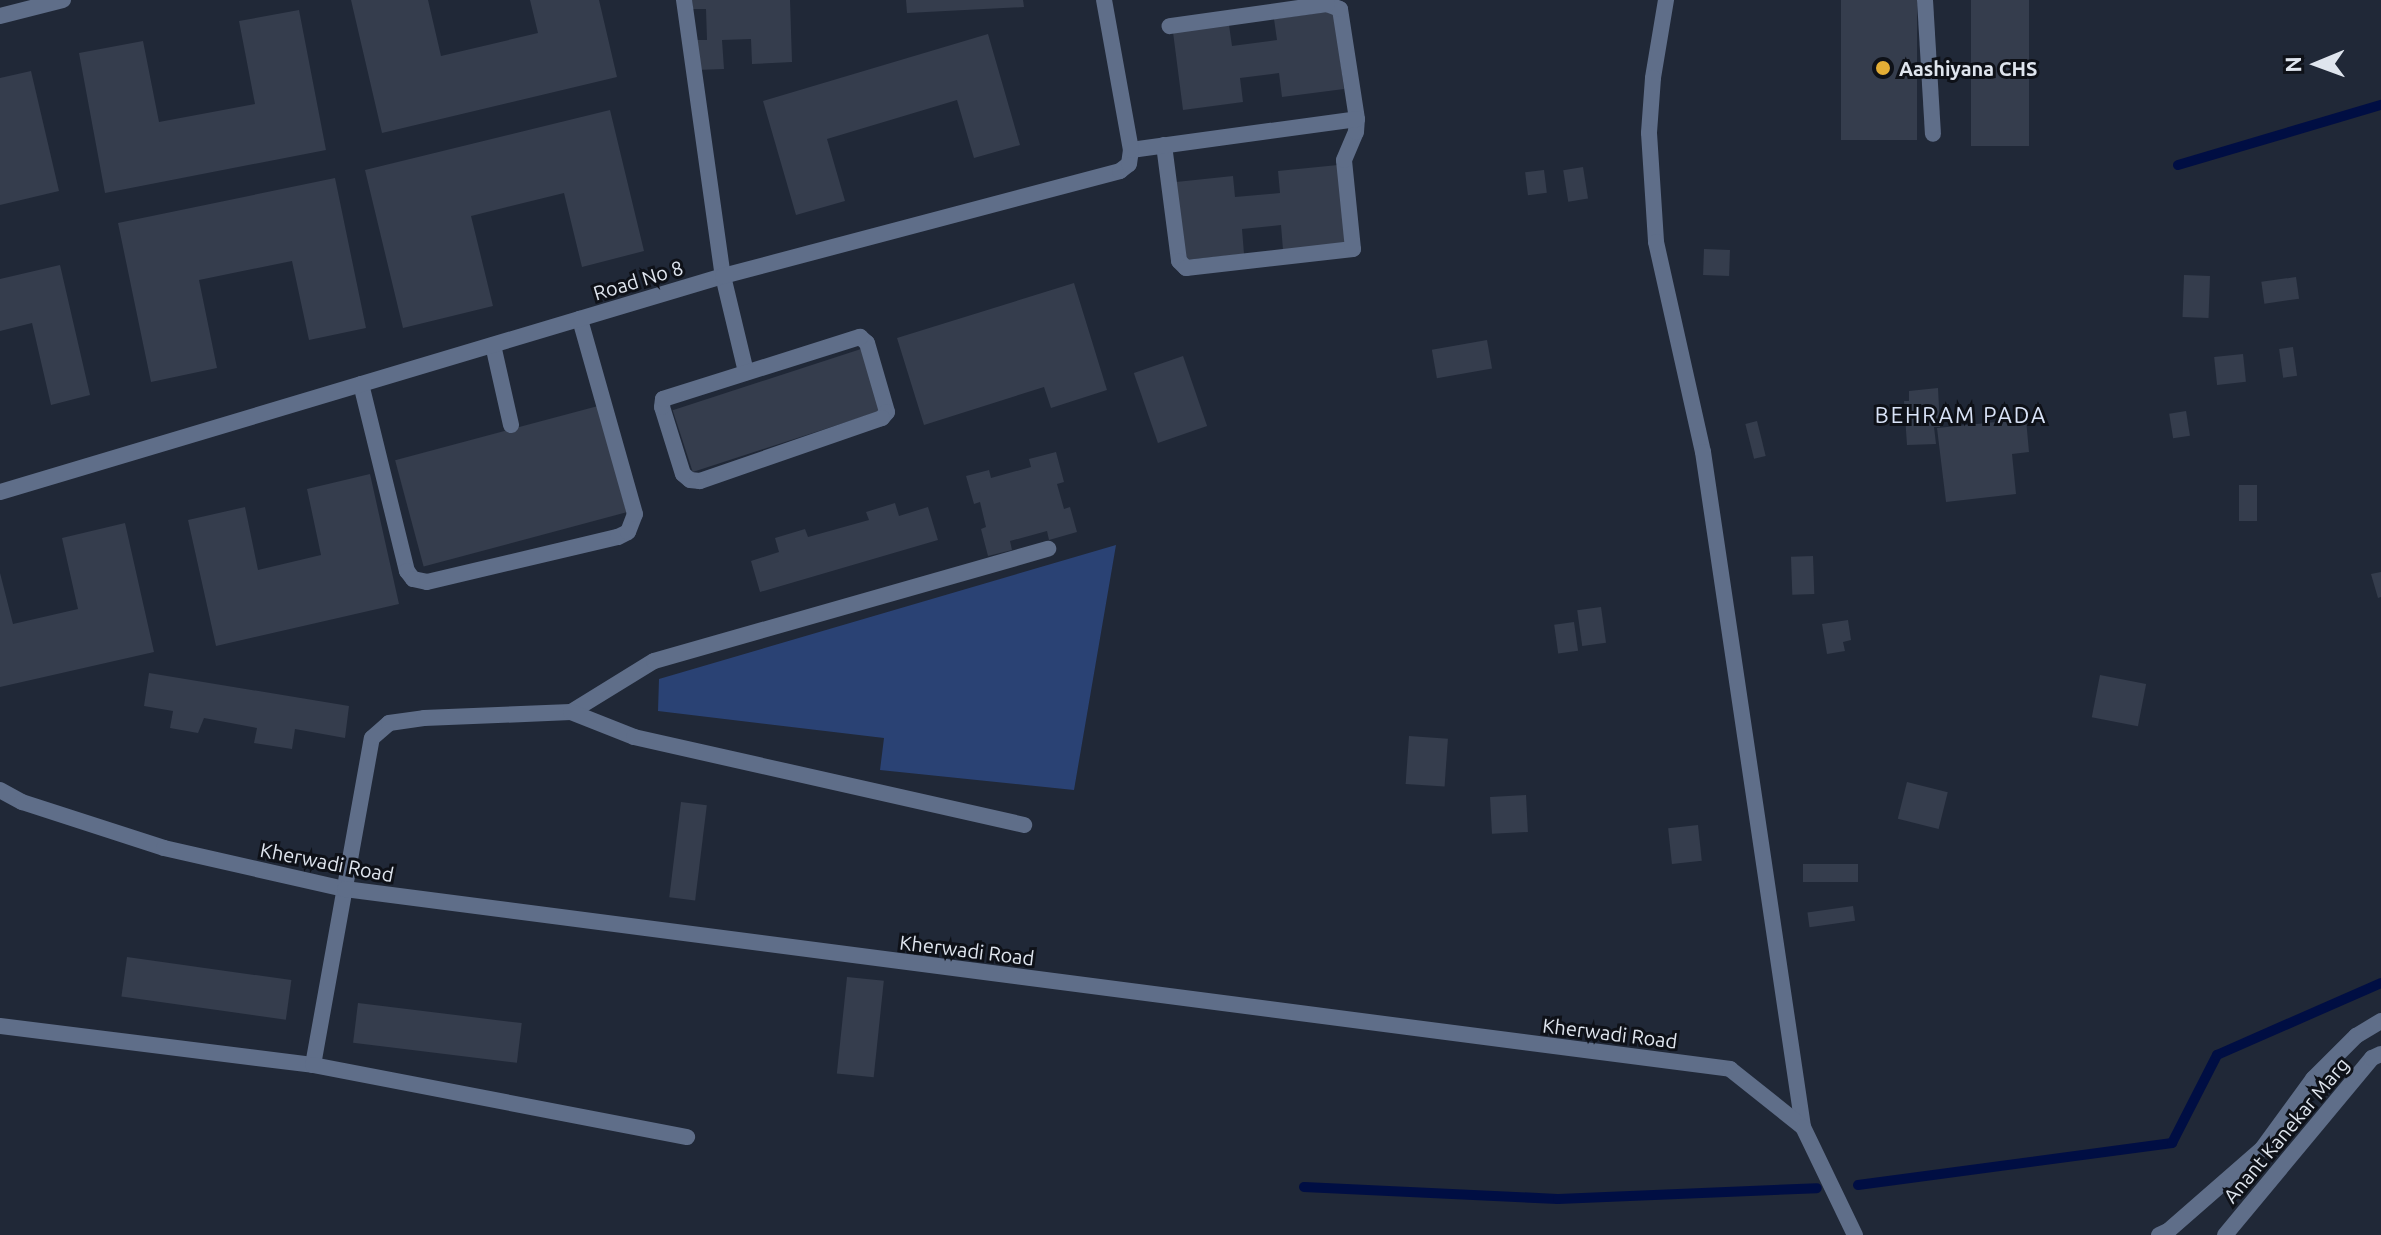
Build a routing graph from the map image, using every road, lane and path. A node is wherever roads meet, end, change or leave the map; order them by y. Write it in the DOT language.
graph roads {
  1 [pos="63,0"];
  2 [pos="684,0"];
  3 [pos="1104,0"];
  4 [pos="1666,0"];
  5 [pos="1925,0"];
  6 [pos="0,16"];
  7 [pos="1170,26"];
  8 [pos="1357,119"];
  9 [pos="1933,134"];
  10 [pos="1164,145"];
  11 [pos="1131,150"];
  12 [pos="723,276"];
  13 [pos="580,319"];
  14 [pos="493,345"];
  15 [pos="746,372"];
  16 [pos="361,384"];
  17 [pos="511,425"];
  18 [pos="0,492"];
  19 [pos="1048,549"];
  20 [pos="571,712"];
  21 [pos="0,790"];
  22 [pos="1024,825"];
  23 [pos="345,889"];
  24 [pos="2381,1021"];
  25 [pos="0,1026"];
  26 [pos="2381,1054"];
  27 [pos="313,1065"];
  28 [pos="1803,1127"];
  29 [pos="687,1137"];
  30 [pos="1855,1235"];
  31 [pos="2159,1235"];
  32 [pos="2225,1235"];
  1 -- 6 [label="street"];
  2 -- 12 [label="street"];
  3 -- 11 [label="street"];
  4 -- 28 [label="street"];
  5 -- 9 [label="street"];
  7 -- 8 [label="street"];
  8 -- 10 [label="street"];
  8 -- 10 [label="street"];
  10 -- 11 [label="street"];
  11 -- 12 [label="street, Road No 8"];
  12 -- 13 [label="street, Road No 8"];
  12 -- 15 [label="street"];
  13 -- 14 [label="street, Road No 8"];
  13 -- 16 [label="street"];
  14 -- 16 [label="street, Road No 8"];
  14 -- 17 [label="street"];
  15 -- 15 [label="street"];
  16 -- 18 [label="street, Road No 8"];
  19 -- 20 [label="street"];
  20 -- 22 [label="street"];
  20 -- 23 [label="street"];
  21 -- 23 [label="street, Kherwadi Road"];
  23 -- 27 [label="street"];
  23 -- 28 [label="street, Kherwadi Road"];
  24 -- 31 [label="street, Anant Kanekar Marg"];
  25 -- 27 [label="street"];
  26 -- 32 [label="street, Anant Kanekar Marg"];
  27 -- 29 [label="street"];
  28 -- 30 [label="street, Kherwadi Road"];
}
